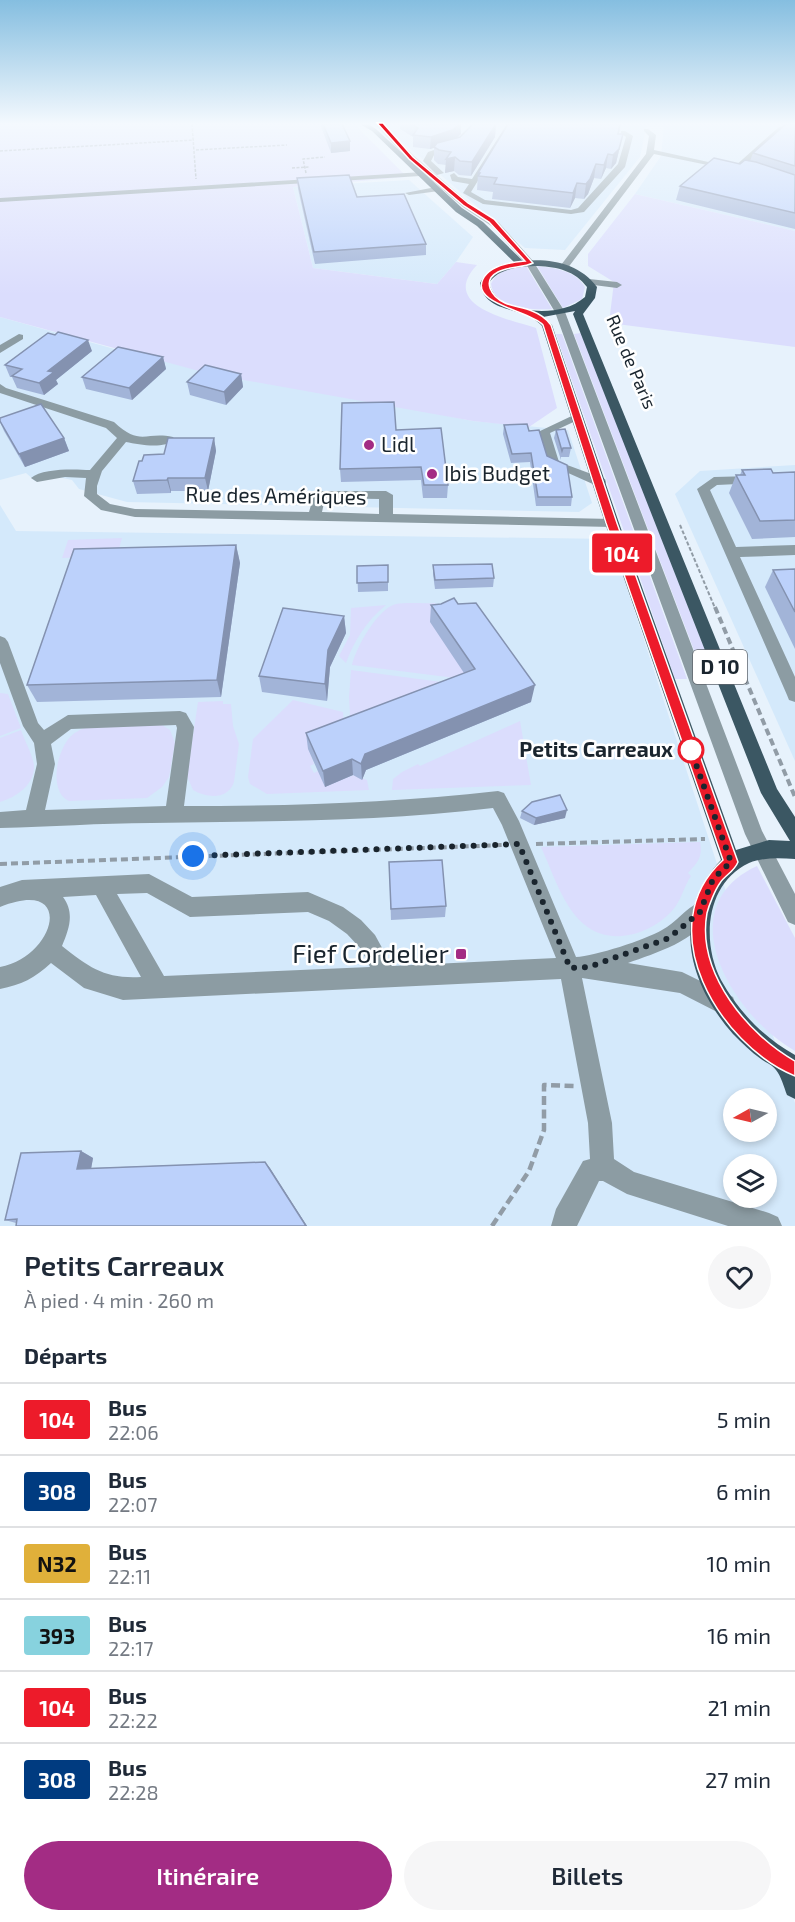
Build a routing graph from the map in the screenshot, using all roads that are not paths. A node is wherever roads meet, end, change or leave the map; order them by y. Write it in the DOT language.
graph roads {
  1 [pos="260,181"];
  2 [pos="420,181"];
  3 [pos="426,181"];
  4 [pos="439,181"];
  5 [pos="452,181"];
  6 [pos="469,181"];
  7 [pos="607,181"];
  8 [pos="628,181"];
  9 [pos="474,182"];
  10 [pos="432,189"];
  11 [pos="409,193"];
  12 [pos="467,193"];
  13 [pos="0,200"];
  14 [pos="525,263"];
  15 [pos="505,266"];
  16 [pos="564,267"];
  17 [pos="589,282"];
  18 [pos="593,292"];
  19 [pos="584,304"];
  20 [pos="530,312"];
  21 [pos="560,312"];
  22 [pos="19,337"];
  23 [pos="0,350"];
  24 [pos="0,387"];
  25 [pos="578,416"];
  26 [pos="123,437"];
  27 [pos="169,440"];
  28 [pos="93,474"];
  29 [pos="37,478"];
  30 [pos="772,479"];
  31 [pos="600,482"];
  32 [pos="314,517"];
  33 [pos="386,518"];
  34 [pos="612,523"];
  35 [pos="795,550"];
  36 [pos="730,552"];
  37 [pos="0,642"];
  38 [pos="795,695"];
  39 [pos="42,741"];
  40 [pos="174,814"];
  41 [pos="34,818"];
  42 [pos="0,820"];
  43 [pos="795,834"];
  44 [pos="761,850"];
  45 [pos="795,850"];
  46 [pos="731,862"];
  47 [pos="101,885"];
  48 [pos="32,889"];
  49 [pos="0,897"];
  50 [pos="700,912"];
  51 [pos="795,915"];
  52 [pos="51,950"];
  53 [pos="580,968"];
  54 [pos="386,976"];
  55 [pos="0,978"];
  56 [pos="159,988"];
  57 [pos="725,1005"];
  58 [pos="790,1065"];
  59 [pos="795,1087"];
  60 [pos="602,1167"];
  61 [pos="564,1226"];
  62 [pos="769,1226"];
  1 -- 13 [label="street"];
  2 -- 10 [label="main road"];
  3 -- 10 [label="main road"];
  4 -- 14 [label="street"];
  5 -- 12 [label="street"];
  6 -- 9 [label="street"];
  7 -- 12 [label="street"];
  8 -- 16 [label="street"];
  9 -- 12 [label="street"];
  10 -- 11 [label="street"];
  10 -- 14 [label="main road"];
  10 -- 15 [label="main road"];
  14 -- 15 [label="main road"];
  14 -- 16 [label="main road"];
  14 -- 21 [label="street"];
  15 -- 20 [label="main road"];
  16 -- 17 [label="main road"];
  17 -- 18 [label="main road"];
  17 -- 18 [label="street"];
  18 -- 19 [label="main road"];
  19 -- 21 [label="main road"];
  19 -- 43 [label="main road, Rue de Paris / D 10"];
  20 -- 21 [label="main road"];
  20 -- 25 [label="main road, D 10"];
  21 -- 44 [label="street"];
  22 -- 23 [label="street"];
  24 -- 26 [label="street"];
  25 -- 31 [label="main road, D 10"];
  25 -- 31 [label="street"];
  26 -- 27 [label="street"];
  26 -- 28 [label="street"];
  28 -- 29 [label="street"];
  28 -- 32 [label="street, Rue des Amériques"];
  30 -- 36 [label="street"];
  31 -- 34 [label="main road, D 10"];
  32 -- 33 [label="street, Rue des Amériques"];
  32 -- 33 [label="street"];
  33 -- 34 [label="street, Rue des Amériques"];
  34 -- 46 [label="main road, D 10"];
  35 -- 36 [label="street"];
  36 -- 38 [label="street"];
  37 -- 39 [label="street"];
  39 -- 40 [label="street"];
  39 -- 41 [label="street"];
  40 -- 41 [label="street"];
  40 -- 53 [label="street"];
  41 -- 42 [label="street"];
  44 -- 45 [label="main road"];
  44 -- 46 [label="main road"];
  44 -- 51 [label="street"];
  46 -- 50 [label="main road"];
  47 -- 48 [label="street"];
  47 -- 54 [label="street"];
  47 -- 56 [label="street"];
  48 -- 49 [label="street"];
  48 -- 52 [label="street"];
  50 -- 53 [label="street"];
  50 -- 57 [label="main road"];
  52 -- 55 [label="street"];
  52 -- 56 [label="street"];
  53 -- 54 [label="street"];
  53 -- 57 [label="street"];
  53 -- 60 [label="street"];
  54 -- 56 [label="street"];
  57 -- 58 [label="main road"];
  58 -- 59 [label="main road"];
  60 -- 61 [label="street"];
  60 -- 62 [label="street"];
}
